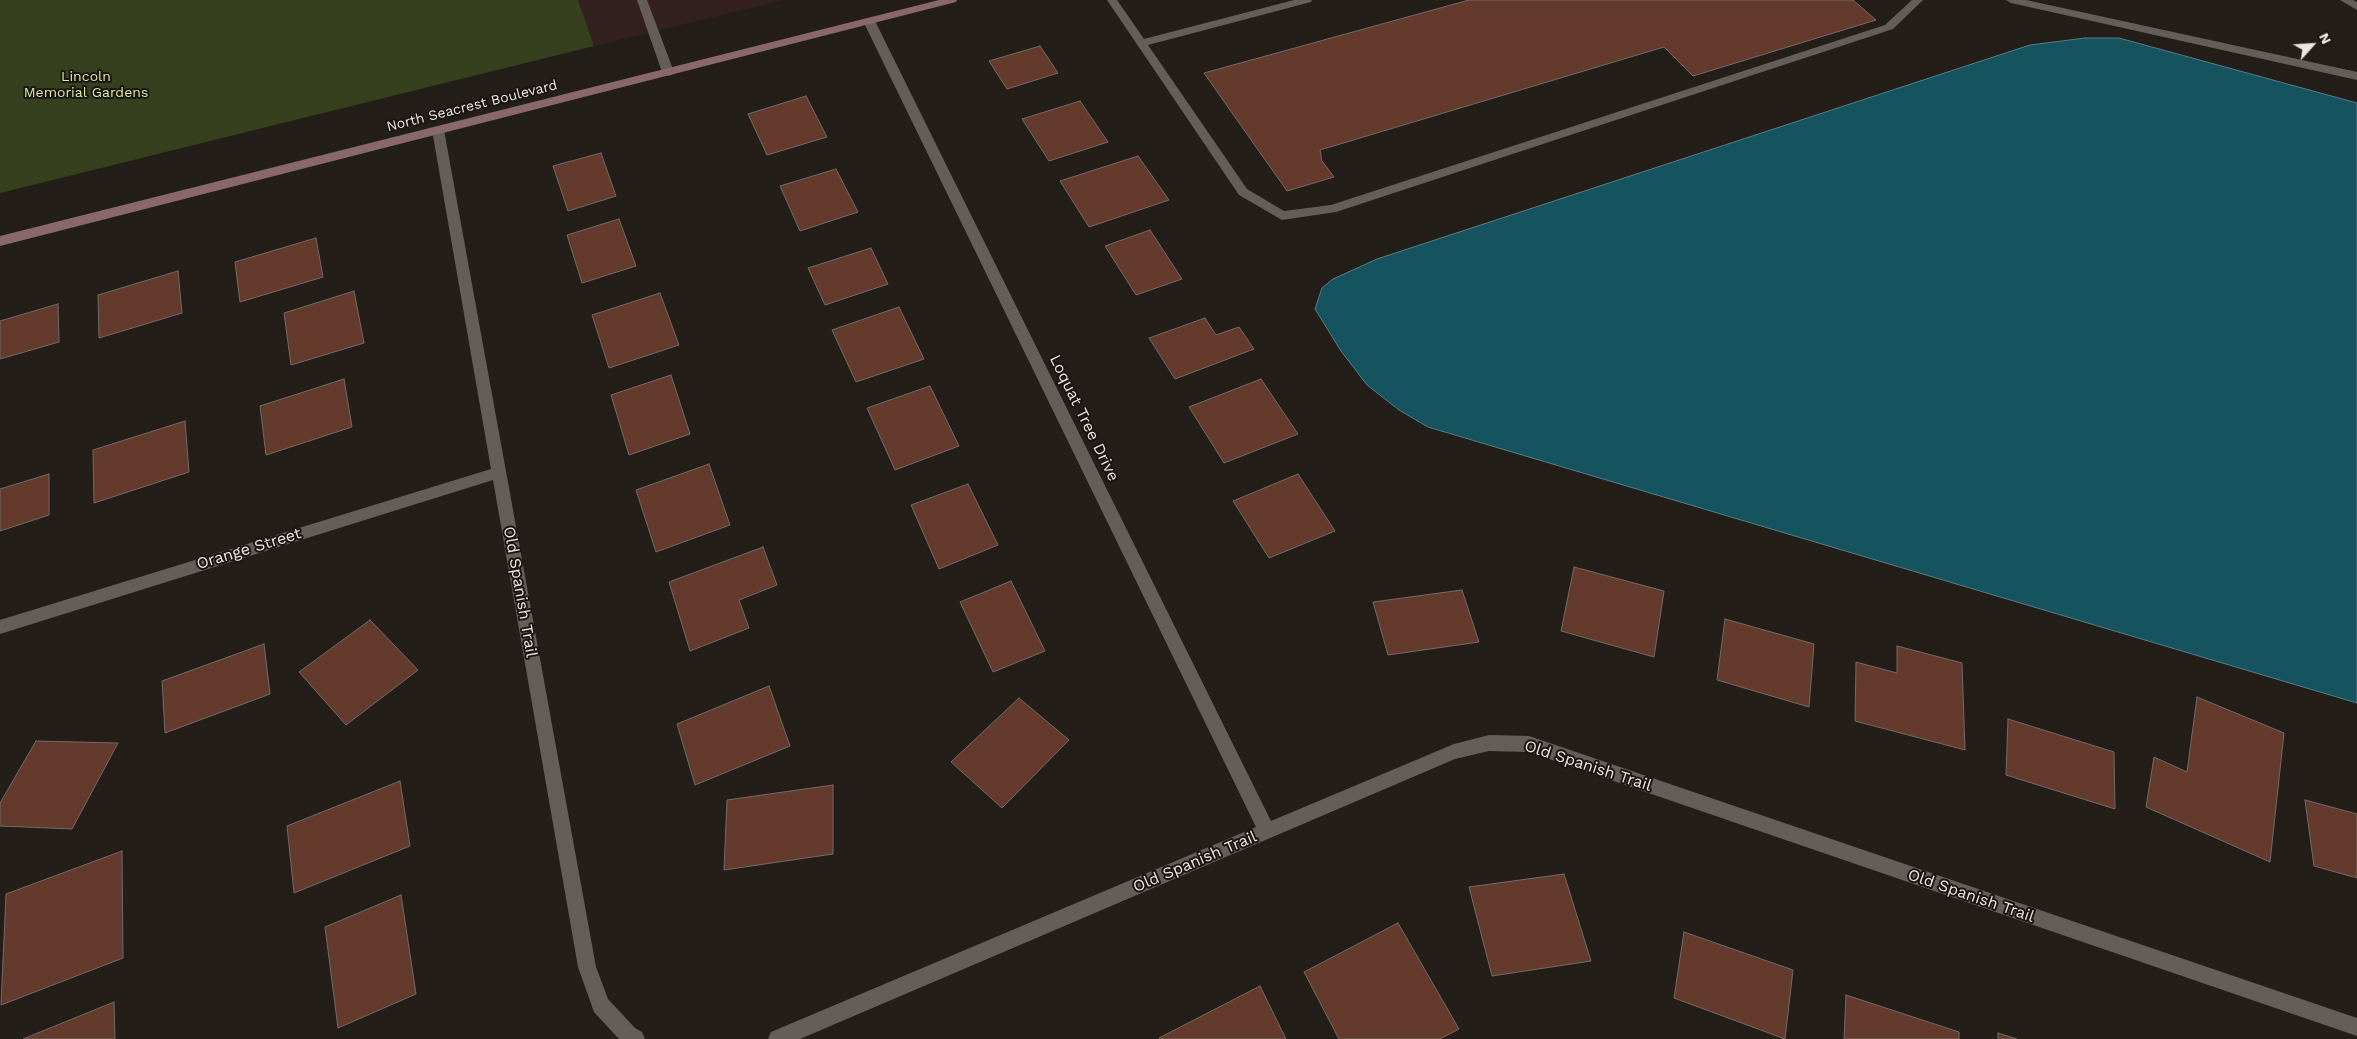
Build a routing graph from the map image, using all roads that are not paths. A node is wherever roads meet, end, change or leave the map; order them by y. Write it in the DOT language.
graph roads {
  1 [pos="642,0"];
  2 [pos="952,0"];
  3 [pos="1112,0"];
  4 [pos="1307,0"];
  5 [pos="1918,0"];
  6 [pos="2012,0"];
  7 [pos="2345,0"];
  8 [pos="2357,7"];
  9 [pos="869,20"];
  10 [pos="1142,43"];
  11 [pos="668,72"];
  12 [pos="2357,76"];
  13 [pos="438,130"];
  14 [pos="0,240"];
  15 [pos="499,472"];
  16 [pos="0,627"];
  17 [pos="1267,831"];
  18 [pos="2357,1027"];
  19 [pos="635,1039"];
  20 [pos="778,1039"];
  1 -- 11 [label="street"];
  2 -- 9 [label="street, North Seacrest Boulevard"];
  3 -- 10 [label="street"];
  4 -- 10 [label="street"];
  5 -- 10 [label="street"];
  6 -- 12 [label="street"];
  7 -- 8 [label="street"];
  9 -- 11 [label="street, North Seacrest Boulevard"];
  9 -- 17 [label="street, Loquat Tree Drive"];
  11 -- 13 [label="street, North Seacrest Boulevard"];
  13 -- 14 [label="street, North Seacrest Boulevard"];
  13 -- 15 [label="street, Old Spanish Trail"];
  15 -- 16 [label="street, Orange Street"];
  15 -- 19 [label="street, Old Spanish Trail"];
  17 -- 18 [label="street, Old Spanish Trail"];
  17 -- 20 [label="street, Old Spanish Trail"];
}
